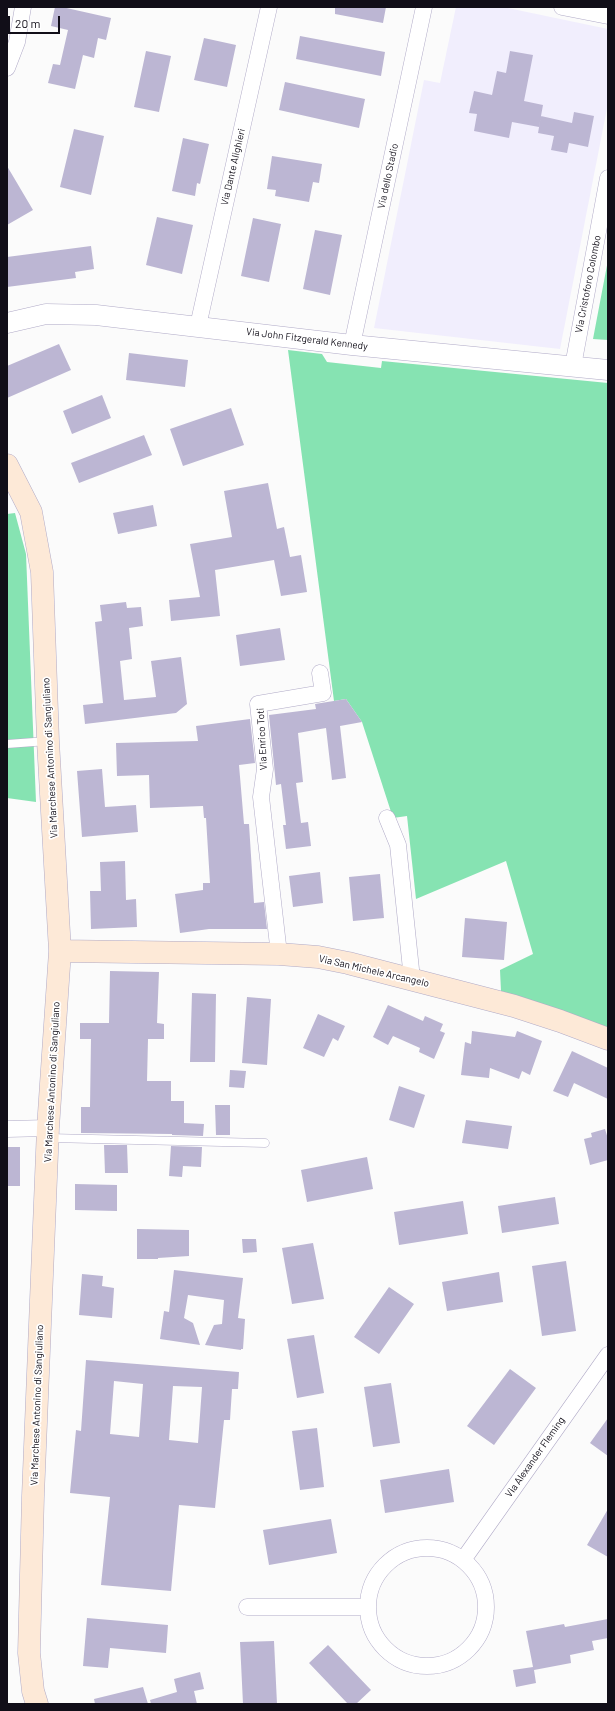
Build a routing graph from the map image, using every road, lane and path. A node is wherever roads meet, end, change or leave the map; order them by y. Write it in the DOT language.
graph roads {
  1 [pos="23,7"];
  2 [pos="269,7"];
  3 [pos="424,7"];
  4 [pos="562,7"];
  5 [pos="608,16"];
  6 [pos="14,26"];
  7 [pos="7,68"];
  8 [pos="608,178"];
  9 [pos="7,323"];
  10 [pos="198,326"];
  11 [pos="352,345"];
  12 [pos="573,366"];
  13 [pos="608,370"];
  14 [pos="7,465"];
  15 [pos="320,673"];
  16 [pos="48,741"];
  17 [pos="7,744"];
  18 [pos="387,818"];
  19 [pos="60,951"];
  20 [pos="279,954"];
  21 [pos="412,979"];
  22 [pos="608,1039"];
  23 [pos="7,1129"];
  24 [pos="48,1133"];
  25 [pos="265,1143"];
  26 [pos="608,1355"];
  27 [pos="463,1560"];
  28 [pos="247,1607"];
  29 [pos="368,1607"];
  30 [pos="38,1704"];
  1 -- 6 [label="street"];
  2 -- 10 [label="street, Via Dante Alighieri"];
  3 -- 11 [label="street, Via dello Stadio"];
  4 -- 5 [label="street"];
  6 -- 7 [label="street"];
  8 -- 12 [label="street, Via Cristoforo Colombo"];
  9 -- 10 [label="street, Via John Fitzgerald Kennedy"];
  10 -- 11 [label="street, Via John Fitzgerald Kennedy"];
  11 -- 12 [label="street, Via John Fitzgerald Kennedy"];
  12 -- 13 [label="street, Via John Fitzgerald Kennedy"];
  14 -- 16 [label="main road, Via Marchese Antonino di Sangiuliano"];
  15 -- 20 [label="street, Via Enrico Toti"];
  16 -- 17 [label="lane"];
  16 -- 19 [label="main road, Via Marchese Antonino di Sangiuliano"];
  18 -- 21 [label="street"];
  19 -- 20 [label="main road, Via San Michele Arcangelo"];
  19 -- 24 [label="main road, Via Marchese Antonino di Sangiuliano"];
  20 -- 21 [label="main road, Via San Michele Arcangelo"];
  21 -- 22 [label="main road, Via San Michele Arcangelo"];
  23 -- 24 [label="street"];
  24 -- 25 [label="lane"];
  24 -- 30 [label="main road, Via Marchese Antonino di Sangiuliano"];
  26 -- 27 [label="street, Via Alexander Fleming"];
  27 -- 29 [label="street"];
  27 -- 29 [label="street"];
  28 -- 29 [label="street"];
}
